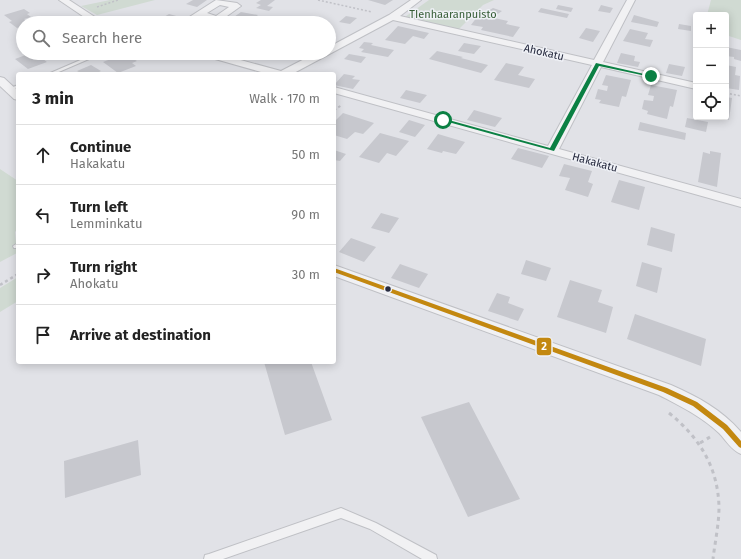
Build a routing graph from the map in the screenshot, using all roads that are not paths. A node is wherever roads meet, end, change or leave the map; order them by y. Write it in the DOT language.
graph roads {
  1 [pos="63,0"];
  2 [pos="417,0"];
  3 [pos="631,0"];
  4 [pos="199,14"];
  5 [pos="88,16"];
  6 [pos="196,16"];
  7 [pos="392,17"];
  8 [pos="336,47"];
  9 [pos="84,60"];
  10 [pos="229,60"];
  11 [pos="311,60"];
  12 [pos="598,64"];
  13 [pos="55,72"];
  14 [pos="273,72"];
  15 [pos="288,72"];
  16 [pos="0,80"];
  17 [pos="693,85"];
  18 [pos="15,91"];
  19 [pos="336,91"];
  20 [pos="552,150"];
  21 [pos="741,203"];
  22 [pos="336,271"];
  23 [pos="741,445"];
  24 [pos="209,559"];
  25 [pos="432,559"];
  1 -- 5 [label="street"];
  2 -- 7 [label="street"];
  3 -- 12 [label="street"];
  4 -- 6 [label="street"];
  7 -- 8 [label="street"];
  7 -- 12 [label="street, Ahokatu"];
  9 -- 13 [label="lane"];
  10 -- 14 [label="street"];
  11 -- 15 [label="street"];
  12 -- 17 [label="street, Ahokatu"];
  12 -- 20 [label="street"];
  16 -- 18 [label="street"];
  19 -- 20 [label="street, Hakakatu"];
  20 -- 21 [label="street, Hakakatu"];
  22 -- 23 [label="street"];
  24 -- 25 [label="lane"];
}
